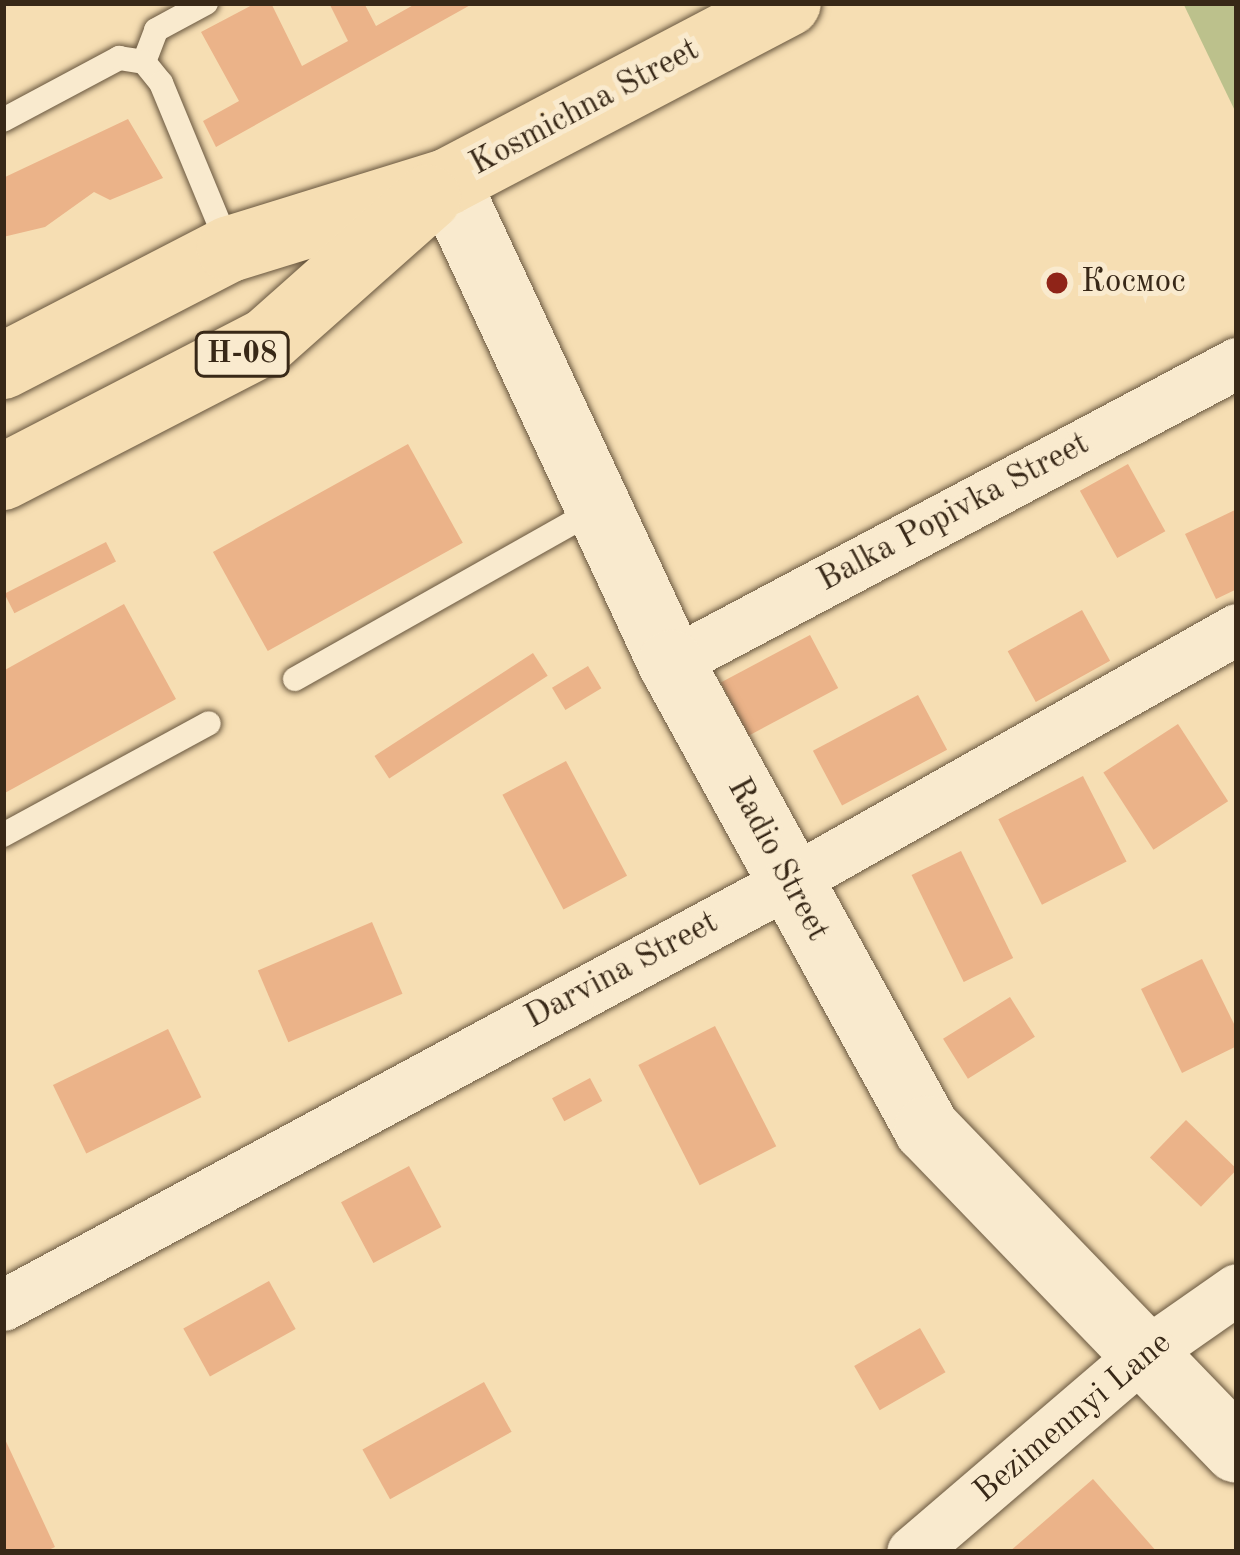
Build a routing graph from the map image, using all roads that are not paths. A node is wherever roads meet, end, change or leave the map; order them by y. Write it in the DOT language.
graph roads {
  1 [pos="206,3"];
  2 [pos="788,3"];
  3 [pos="144,62"];
  4 [pos="3,120"];
  5 [pos="447,182"];
  6 [pos="230,249"];
  7 [pos="1237,363"];
  8 [pos="3,366"];
  9 [pos="3,477"];
  10 [pos="601,507"];
  11 [pos="1237,629"];
  12 [pos="671,663"];
  13 [pos="295,679"];
  14 [pos="209,723"];
  15 [pos="3,835"];
  16 [pos="788,883"];
  17 [pos="1237,1289"];
  18 [pos="3,1305"];
  19 [pos="1141,1356"];
  20 [pos="1237,1450"];
  21 [pos="913,1552"];
  1 -- 3 [label="lane"];
  2 -- 5 [label="main road, Kosmichna Street / Н-08"];
  3 -- 4 [label="lane"];
  3 -- 6 [label="lane"];
  5 -- 6 [label="main road, Kosmichna Street / Н-08"];
  5 -- 9 [label="main road, Kosmichna Street / Н-08"];
  5 -- 10 [label="street, Radio Street"];
  6 -- 8 [label="main road, Kosmichna Street / Н-08"];
  7 -- 12 [label="street, Balka Popivka Street"];
  10 -- 12 [label="street, Radio Street"];
  10 -- 13 [label="lane"];
  11 -- 16 [label="street, Darvina Street"];
  12 -- 16 [label="street, Radio Street"];
  14 -- 15 [label="lane"];
  16 -- 18 [label="street, Darvina Street"];
  16 -- 19 [label="street, Radio Street"];
  17 -- 19 [label="street, Bezimennyi Lane"];
  19 -- 20 [label="street, Radio Street"];
  19 -- 21 [label="street, Bezimennyi Lane"];
}
